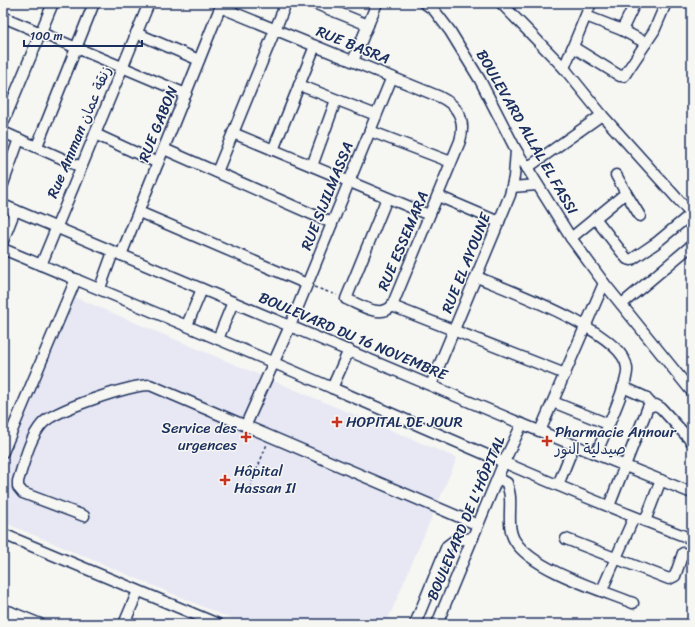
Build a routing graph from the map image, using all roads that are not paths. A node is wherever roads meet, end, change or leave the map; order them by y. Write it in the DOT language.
graph roads {
  1 [pos="53,3"];
  2 [pos="94,3"];
  3 [pos="149,3"];
  4 [pos="286,3"];
  5 [pos="314,3"];
  6 [pos="377,3"];
  7 [pos="424,3"];
  8 [pos="501,3"];
  9 [pos="591,3"];
  10 [pos="635,3"];
  11 [pos="666,3"];
  12 [pos="221,5"];
  13 [pos="436,6"];
  14 [pos="586,16"];
  15 [pos="3,17"];
  16 [pos="368,25"];
  17 [pos="275,29"];
  18 [pos="622,30"];
  19 [pos="40,33"];
  20 [pos="136,33"];
  21 [pos="646,43"];
  22 [pos="315,46"];
  23 [pos="573,46"];
  24 [pos="76,48"];
  25 [pos="199,60"];
  26 [pos="353,61"];
  27 [pos="122,68"];
  28 [pos="564,68"];
  29 [pos="392,77"];
  30 [pos="299,85"];
  31 [pos="186,94"];
  32 [pos="336,100"];
  33 [pos="376,115"];
  34 [pos="602,115"];
  35 [pos="3,123"];
  36 [pos="462,124"];
  37 [pos="370,131"];
  38 [pos="3,132"];
  39 [pos="233,133"];
  40 [pos="95,134"];
  41 [pos="19,139"];
  42 [pos="37,146"];
  43 [pos="164,149"];
  44 [pos="273,150"];
  45 [pos="516,150"];
  46 [pos="452,162"];
  47 [pos="158,163"];
  48 [pos="312,166"];
  49 [pos="81,167"];
  50 [pos="527,168"];
  51 [pos="217,172"];
  52 [pos="616,175"];
  53 [pos="349,182"];
  54 [pos="3,184"];
  55 [pos="537,185"];
  56 [pos="512,187"];
  57 [pos="626,193"];
  58 [pos="438,196"];
  59 [pos="387,198"];
  60 [pos="3,205"];
  61 [pos="15,210"];
  62 [pos="139,212"];
  63 [pos="692,214"];
  64 [pos="429,215"];
  65 [pos="640,216"];
  66 [pos="595,218"];
  67 [pos="499,222"];
  68 [pos="332,223"];
  69 [pos="56,228"];
  70 [pos="571,238"];
  71 [pos="3,241"];
  72 [pos="692,245"];
  73 [pos="3,248"];
  74 [pos="117,254"];
  75 [pos="41,265"];
  76 [pos="477,277"];
  77 [pos="76,279"];
  78 [pos="307,284"];
  79 [pos="604,284"];
  80 [pos="100,288"];
  81 [pos="202,289"];
  82 [pos="233,302"];
  83 [pos="622,304"];
  84 [pos="392,306"];
  85 [pos="187,325"];
  86 [pos="586,325"];
  87 [pos="290,326"];
  88 [pos="454,330"];
  89 [pos="218,339"];
  90 [pos="349,350"];
  91 [pos="273,362"];
  92 [pos="564,374"];
  93 [pos="431,385"];
  94 [pos="623,387"];
  95 [pos="332,388"];
  96 [pos="692,392"];
  97 [pos="553,402"];
  98 [pos="652,405"];
  99 [pos="248,420"];
  100 [pos="522,424"];
  101 [pos="608,424"];
  102 [pos="540,431"];
  103 [pos="692,442"];
  104 [pos="574,445"];
  105 [pos="3,452"];
  106 [pos="596,454"];
  107 [pos="504,462"];
  108 [pos="624,465"];
  109 [pos="498,478"];
  110 [pos="661,480"];
  111 [pos="558,485"];
  112 [pos="692,493"];
  113 [pos="609,506"];
  114 [pos="84,516"];
  115 [pos="634,517"];
  116 [pos="645,521"];
  117 [pos="478,525"];
  118 [pos="3,534"];
  119 [pos="473,538"];
  120 [pos="566,539"];
  121 [pos="692,539"];
  122 [pos="683,553"];
  123 [pos="615,560"];
  124 [pos="602,590"];
  125 [pos="138,591"];
  126 [pos="633,603"];
  127 [pos="7,610"];
  128 [pos="197,620"];
  129 [pos="7,624"];
  130 [pos="40,624"];
  131 [pos="124,624"];
  132 [pos="218,624"];
  133 [pos="415,624"];
  134 [pos="437,624"];
  1 -- 19 [label="street"];
  2 -- 24 [label="street"];
  3 -- 20 [label="street, Rue Amman زنقة عمان"];
  4 -- 17 [label="street"];
  5 -- 16 [label="street"];
  6 -- 16 [label="street"];
  7 -- 13 [label="street, BOULEVARD ALLAL EL FASSI"];
  8 -- 28 [label="street"];
  9 -- 14 [label="street"];
  10 -- 18 [label="street"];
  11 -- 21 [label="street"];
  12 -- 17 [label="street, RUE BASRA"];
  12 -- 25 [label="street, RUE GABON"];
  13 -- 45 [label="street, BOULEVARD ALLAL EL FASSI"];
  14 -- 18 [label="street"];
  14 -- 23 [label="street"];
  15 -- 19 [label="street"];
  16 -- 26 [label="street"];
  17 -- 22 [label="street, RUE BASRA"];
  17 -- 39 [label="street"];
  18 -- 21 [label="street"];
  19 -- 24 [label="street"];
  19 -- 35 [label="street"];
  20 -- 25 [label="street"];
  20 -- 27 [label="street, Rue Amman زنقة عمان"];
  21 -- 23 [label="street"];
  22 -- 26 [label="street, RUE BASRA"];
  22 -- 30 [label="street"];
  23 -- 28 [label="street"];
  24 -- 27 [label="street"];
  24 -- 42 [label="street"];
  25 -- 31 [label="street, RUE GABON"];
  26 -- 29 [label="street, RUE BASRA"];
  27 -- 31 [label="street"];
  27 -- 40 [label="street, Rue Amman زنقة عمان"];
  28 -- 34 [label="street"];
  29 -- 33 [label="street, RUE SIJILMASSA"];
  29 -- 36 [label="street, RUE BASRA"];
  30 -- 32 [label="street"];
  30 -- 44 [label="street"];
  31 -- 43 [label="street, RUE GABON"];
  32 -- 33 [label="street"];
  32 -- 48 [label="street"];
  33 -- 37 [label="street, RUE SIJILMASSA"];
  34 -- 50 [label="street"];
  34 -- 63 [label="street"];
  36 -- 46 [label="street, RUE ESSEMARA"];
  37 -- 46 [label="street"];
  37 -- 53 [label="street, RUE SIJILMASSA"];
  38 -- 41 [label="street"];
  39 -- 44 [label="street"];
  39 -- 51 [label="street"];
  40 -- 47 [label="street"];
  40 -- 49 [label="street, Rue Amman زنقة عمان"];
  41 -- 42 [label="street"];
  41 -- 54 [label="street"];
  42 -- 49 [label="street"];
  43 -- 47 [label="street, RUE GABON"];
  43 -- 51 [label="street"];
  44 -- 48 [label="street"];
  45 -- 50 [label="street, BOULEVARD ALLAL EL FASSI"];
  45 -- 56 [label="street, RUE EL AYOUNE"];
  46 -- 58 [label="street, RUE ESSEMARA"];
  47 -- 62 [label="street, RUE GABON"];
  48 -- 53 [label="street"];
  49 -- 69 [label="street, Rue Amman زنقة عمان"];
  50 -- 55 [label="street, BOULEVARD ALLAL EL FASSI"];
  51 -- 68 [label="street"];
  52 -- 57 [label="street"];
  53 -- 59 [label="street"];
  53 -- 68 [label="street, RUE SIJILMASSA"];
  55 -- 56 [label="street"];
  55 -- 70 [label="street, BOULEVARD ALLAL EL FASSI"];
  56 -- 67 [label="street, RUE EL AYOUNE"];
  57 -- 65 [label="street"];
  57 -- 66 [label="street"];
  58 -- 64 [label="street, RUE ESSEMARA"];
  58 -- 67 [label="street"];
  59 -- 64 [label="street"];
  59 -- 84 [label="street, RUE ESSEMARA"];
  60 -- 61 [label="street, BOULEVARD DU 16 NOVEMBRE"];
  61 -- 69 [label="street, BOULEVARD DU 16 NOVEMBRE"];
  61 -- 71 [label="street"];
  62 -- 74 [label="street, RUE GABON"];
  62 -- 78 [label="street"];
  63 -- 66 [label="street"];
  64 -- 84 [label="street, RUE ESSEMARA"];
  66 -- 70 [label="street"];
  67 -- 76 [label="street, RUE EL AYOUNE"];
  68 -- 78 [label="street, RUE SIJILMASSA"];
  69 -- 74 [label="street, BOULEVARD DU 16 NOVEMBRE"];
  69 -- 75 [label="street, Rue Amman زنقة عمان"];
  70 -- 79 [label="street, BOULEVARD ALLAL EL FASSI"];
  72 -- 83 [label="street"];
  73 -- 75 [label="street"];
  74 -- 80 [label="street, RUE GABON"];
  74 -- 81 [label="street, BOULEVARD DU 16 NOVEMBRE"];
  75 -- 77 [label="street"];
  76 -- 86 [label="street"];
  76 -- 88 [label="street, RUE EL AYOUNE"];
  77 -- 80 [label="street"];
  77 -- 105 [label="street"];
  78 -- 87 [label="street, RUE SIJILMASSA"];
  79 -- 83 [label="street, BOULEVARD ALLAL EL FASSI"];
  79 -- 86 [label="street"];
  80 -- 85 [label="street"];
  81 -- 82 [label="street, BOULEVARD DU 16 NOVEMBRE"];
  81 -- 85 [label="street"];
  82 -- 87 [label="street, BOULEVARD DU 16 NOVEMBRE"];
  82 -- 89 [label="street"];
  83 -- 96 [label="street, BOULEVARD ALLAL EL FASSI"];
  84 -- 88 [label="street"];
  85 -- 89 [label="street"];
  86 -- 92 [label="street"];
  86 -- 94 [label="street"];
  87 -- 90 [label="street, BOULEVARD DU 16 NOVEMBRE"];
  87 -- 91 [label="street, RUE SIJILMASSA"];
  88 -- 92 [label="street"];
  88 -- 93 [label="street, RUE EL AYOUNE"];
  89 -- 91 [label="street"];
  90 -- 93 [label="street, BOULEVARD DU 16 NOVEMBRE"];
  90 -- 95 [label="street"];
  91 -- 95 [label="street"];
  91 -- 99 [label="street, RUE SIJILMASSA"];
  92 -- 97 [label="street"];
  93 -- 100 [label="street, BOULEVARD DU 16 NOVEMBRE"];
  94 -- 98 [label="street"];
  94 -- 101 [label="street"];
  95 -- 107 [label="street"];
  97 -- 101 [label="street"];
  97 -- 102 [label="street"];
  98 -- 103 [label="street"];
  98 -- 108 [label="street"];
  100 -- 102 [label="street, BOULEVARD DU 16 NOVEMBRE"];
  100 -- 107 [label="street, BOULEVARD DE L'HÔPITAL"];
  101 -- 106 [label="street"];
  102 -- 104 [label="street, BOULEVARD DU 16 NOVEMBRE"];
  104 -- 106 [label="street, BOULEVARD DU 16 NOVEMBRE"];
  104 -- 111 [label="street"];
  106 -- 108 [label="street, BOULEVARD DU 16 NOVEMBRE"];
  107 -- 109 [label="street, BOULEVARD DE L'HÔPITAL"];
  107 -- 111 [label="street"];
  108 -- 110 [label="street, BOULEVARD DU 16 NOVEMBRE"];
  108 -- 113 [label="street"];
  109 -- 117 [label="street, BOULEVARD DE L'HÔPITAL"];
  109 -- 124 [label="street"];
  110 -- 112 [label="street, BOULEVARD DU 16 NOVEMBRE"];
  110 -- 116 [label="street"];
  111 -- 113 [label="street"];
  113 -- 115 [label="street"];
  114 -- 117 [label="street"];
  115 -- 116 [label="street"];
  115 -- 123 [label="street"];
  116 -- 121 [label="street"];
  117 -- 119 [label="street, BOULEVARD DE L'HÔPITAL"];
  118 -- 125 [label="street"];
  119 -- 133 [label="street"];
  119 -- 134 [label="street, BOULEVARD DE L'HÔPITAL"];
  120 -- 123 [label="street"];
  122 -- 123 [label="street"];
  123 -- 124 [label="street"];
  124 -- 126 [label="street"];
  125 -- 128 [label="street"];
  125 -- 131 [label="street"];
  127 -- 129 [label="street"];
  127 -- 130 [label="street"];
  128 -- 132 [label="street"];
}
